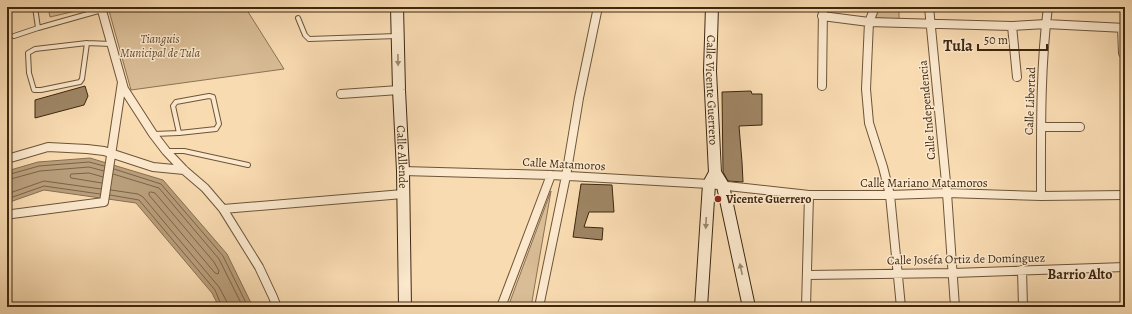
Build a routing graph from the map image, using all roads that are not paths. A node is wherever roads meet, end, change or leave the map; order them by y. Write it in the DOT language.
graph roads {
  1 [pos="35,7"];
  2 [pos="397,7"];
  3 [pos="598,7"];
  4 [pos="712,7"];
  5 [pos="823,7"];
  6 [pos="875,7"];
  7 [pos="929,7"];
  8 [pos="1048,7"];
  9 [pos="101,8"];
  10 [pos="822,16"];
  11 [pos="298,18"];
  12 [pos="870,22"];
  13 [pos="931,24"];
  14 [pos="1046,24"];
  15 [pos="1012,26"];
  16 [pos="38,28"];
  17 [pos="1123,28"];
  18 [pos="14,36"];
  19 [pos="397,36"];
  20 [pos="87,43"];
  21 [pos="111,44"];
  22 [pos="1123,53"];
  23 [pos="1017,76"];
  24 [pos="122,81"];
  25 [pos="822,86"];
  26 [pos="399,90"];
  27 [pos="341,94"];
  28 [pos="1041,127"];
  29 [pos="1080,127"];
  30 [pos="179,133"];
  31 [pos="153,134"];
  32 [pos="166,151"];
  33 [pos="111,156"];
  34 [pos="7,159"];
  35 [pos="248,165"];
  36 [pos="184,170"];
  37 [pos="403,171"];
  38 [pos="551,175"];
  39 [pos="566,176"];
  40 [pos="712,178"];
  41 [pos="723,186"];
  42 [pos="947,193"];
  43 [pos="403,194"];
  44 [pos="809,195"];
  45 [pos="890,195"];
  46 [pos="1125,195"];
  47 [pos="1041,196"];
  48 [pos="223,209"];
  49 [pos="7,216"];
  50 [pos="1125,267"];
  51 [pos="1022,270"];
  52 [pos="898,273"];
  53 [pos="953,273"];
  54 [pos="807,275"];
  55 [pos="277,307"];
  56 [pos="405,307"];
  57 [pos="502,307"];
  58 [pos="539,307"];
  59 [pos="701,307"];
  60 [pos="749,307"];
  61 [pos="806,307"];
  62 [pos="901,307"];
  63 [pos="955,307"];
  64 [pos="1023,307"];
  1 -- 16 [label="lane"];
  2 -- 19 [label="street, Calle Allende"];
  3 -- 39 [label="street"];
  4 -- 40 [label="street, Calle Vicente Guerrero"];
  5 -- 10 [label="street"];
  6 -- 12 [label="street"];
  7 -- 13 [label="street, Calle Independencia"];
  8 -- 14 [label="street, Calle Libertad"];
  9 -- 16 [label="lane"];
  9 -- 21 [label="street"];
  10 -- 12 [label="street"];
  10 -- 25 [label="street"];
  11 -- 19 [label="lane"];
  12 -- 13 [label="street"];
  12 -- 45 [label="street"];
  13 -- 15 [label="street"];
  13 -- 42 [label="street, Calle Independencia"];
  14 -- 15 [label="street"];
  14 -- 17 [label="street"];
  14 -- 28 [label="street, Calle Libertad"];
  15 -- 23 [label="street"];
  16 -- 18 [label="lane"];
  17 -- 22 [label="street"];
  19 -- 26 [label="street, Calle Allende, one-way"];
  20 -- 20 [label="lane"];
  20 -- 21 [label="lane"];
  21 -- 24 [label="street"];
  24 -- 31 [label="street"];
  24 -- 33 [label="street"];
  26 -- 27 [label="street"];
  26 -- 37 [label="street, Calle Allende"];
  28 -- 29 [label="street"];
  28 -- 47 [label="street, Calle Libertad"];
  30 -- 30 [label="lane"];
  30 -- 31 [label="lane"];
  31 -- 32 [label="street"];
  32 -- 35 [label="lane"];
  32 -- 36 [label="street"];
  33 -- 34 [label="street"];
  33 -- 36 [label="street"];
  33 -- 49 [label="street"];
  36 -- 48 [label="street"];
  37 -- 38 [label="street, Calle Matamoros"];
  37 -- 43 [label="street, Calle Allende"];
  38 -- 39 [label="street, Calle Matamoros"];
  38 -- 57 [label="street"];
  39 -- 40 [label="street, Calle Matamoros"];
  39 -- 58 [label="street"];
  40 -- 41 [label="street, Calle Vicente Guerrero"];
  40 -- 59 [label="street, Calle Vicente Guerrero, one-way"];
  41 -- 44 [label="street, Calle Mariano Matamoros"];
  60 -- 41 [label="street, Calle Vicente Guerrero, one-way"];
  42 -- 45 [label="street, Calle Mariano Matamoros"];
  42 -- 47 [label="street, Calle Mariano Matamoros"];
  42 -- 53 [label="street, Calle Independencia"];
  43 -- 48 [label="street"];
  43 -- 56 [label="street, Calle Allende"];
  44 -- 45 [label="street, Calle Mariano Matamoros"];
  44 -- 54 [label="street"];
  45 -- 52 [label="street"];
  46 -- 47 [label="street, Calle Mariano Matamoros"];
  48 -- 55 [label="street"];
  50 -- 51 [label="street, Calle Joséfa Ortiz de Domínguez"];
  51 -- 53 [label="street, Calle Joséfa Ortiz de Domínguez"];
  51 -- 64 [label="street"];
  52 -- 53 [label="street, Calle Joséfa Ortiz de Domínguez"];
  52 -- 54 [label="street, Calle Joséfa Ortiz de Domínguez"];
  52 -- 62 [label="street"];
  53 -- 63 [label="street, Calle Independencia"];
  54 -- 61 [label="street"];
}
